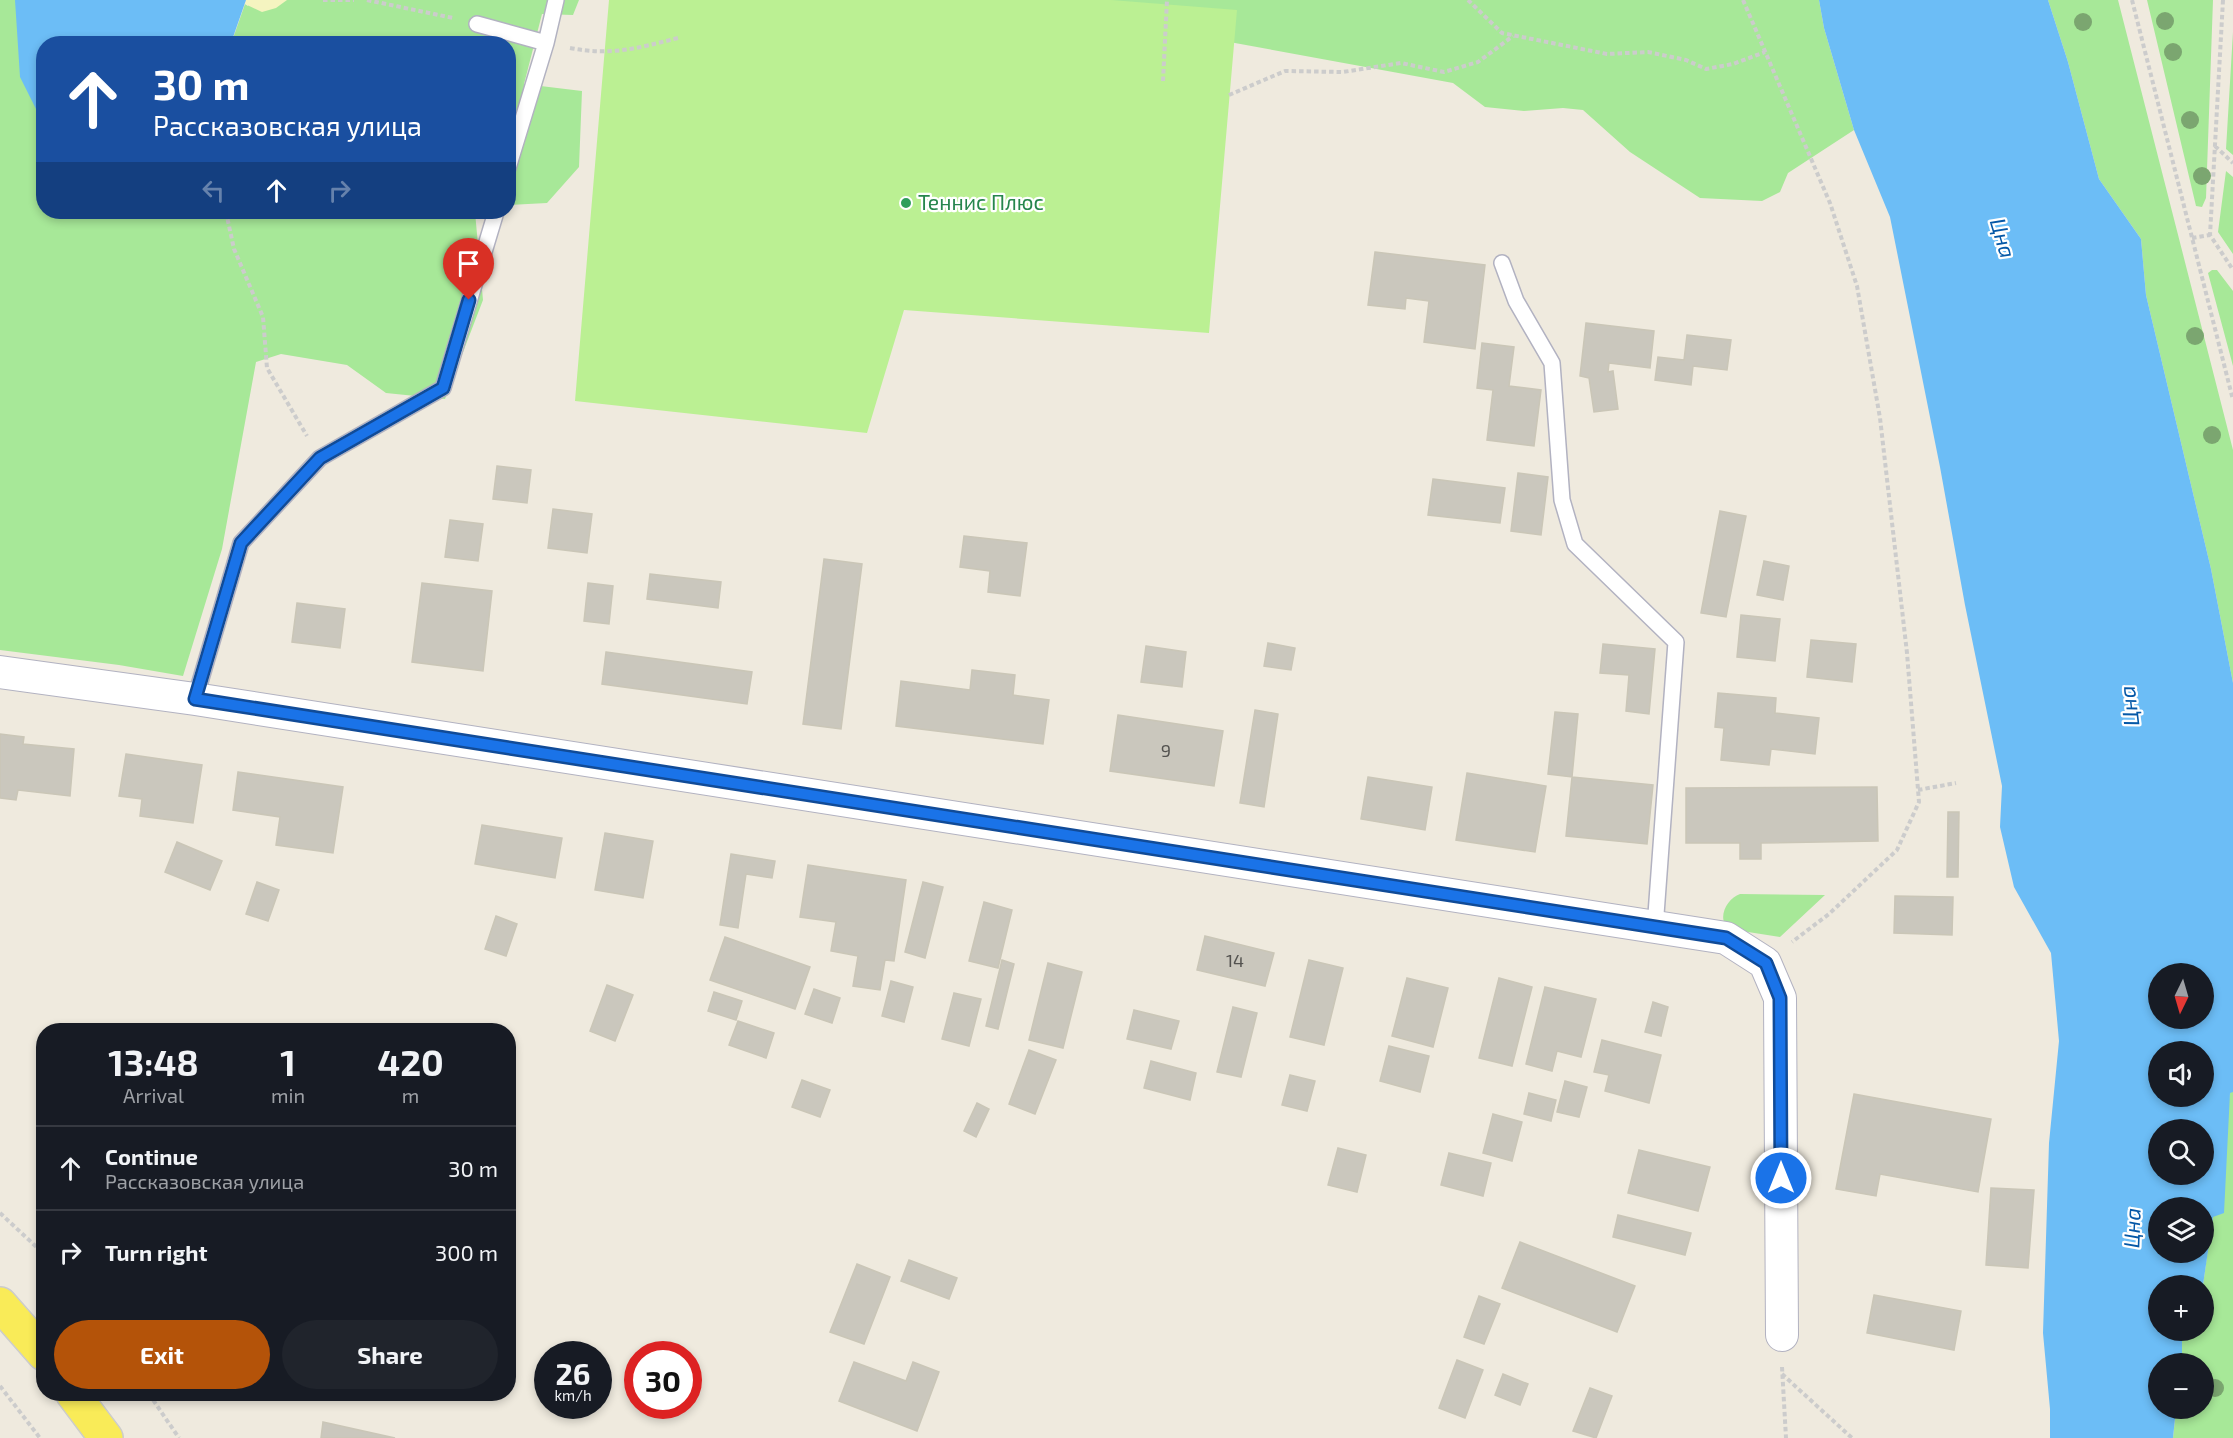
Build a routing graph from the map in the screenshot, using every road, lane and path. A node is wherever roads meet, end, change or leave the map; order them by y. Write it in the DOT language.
graph roads {
  1 [pos="323,0"];
  2 [pos="354,0"];
  3 [pos="367,0"];
  4 [pos="556,0"];
  5 [pos="1167,0"];
  6 [pos="1468,0"];
  7 [pos="1743,0"];
  8 [pos="2132,0"];
  9 [pos="2223,0"];
  10 [pos="477,24"];
  11 [pos="1514,36"];
  12 [pos="678,38"];
  13 [pos="546,43"];
  14 [pos="1765,52"];
  15 [pos="1162,81"];
  16 [pos="1229,95"];
  17 [pos="516,142"];
  18 [pos="2215,146"];
  19 [pos="2233,163"];
  20 [pos="228,219"];
  21 [pos="494,219"];
  22 [pos="2211,235"];
  23 [pos="2192,238"];
  24 [pos="1502,263"];
  25 [pos="2233,270"];
  26 [pos="2233,400"];
  27 [pos="320,458"];
  28 [pos="0,672"];
  29 [pos="195,699"];
  30 [pos="1956,783"];
  31 [pos="1918,790"];
  32 [pos="1655,928"];
  33 [pos="1766,963"];
  34 [pos="0,1213"];
  35 [pos="36,1247"];
  36 [pos="0,1304"];
  37 [pos="1782,1335"];
  38 [pos="36,1345"];
  39 [pos="0,1386"];
  40 [pos="78,1401"];
  41 [pos="154,1401"];
  42 [pos="40,1438"];
  43 [pos="106,1438"];
  44 [pos="179,1438"];
  45 [pos="1786,1438"];
  46 [pos="1852,1438"];
  1 -- 2 [label="path"];
  3 -- 10 [label="path"];
  4 -- 13 [label="lane"];
  5 -- 15 [label="path"];
  6 -- 11 [label="path"];
  7 -- 14 [label="path"];
  8 -- 23 [label="path"];
  9 -- 18 [label="path"];
  10 -- 13 [label="lane"];
  11 -- 14 [label="path"];
  11 -- 16 [label="path"];
  12 -- 13 [label="path"];
  13 -- 17 [label="lane"];
  14 -- 31 [label="path"];
  18 -- 19 [label="path"];
  18 -- 22 [label="path"];
  20 -- 27 [label="path"];
  21 -- 27 [label="lane"];
  22 -- 23 [label="path"];
  22 -- 25 [label="path"];
  23 -- 26 [label="path"];
  24 -- 32 [label="lane"];
  27 -- 29 [label="lane"];
  28 -- 29 [label="street"];
  29 -- 32 [label="street"];
  30 -- 31 [label="path"];
  31 -- 33 [label="path"];
  32 -- 33 [label="street"];
  33 -- 37 [label="street"];
  34 -- 35 [label="path"];
  36 -- 38 [label="main road"];
  39 -- 42 [label="path"];
  40 -- 43 [label="main road"];
  41 -- 44 [label="path"];
  45 -- 46 [label="path"];
}
